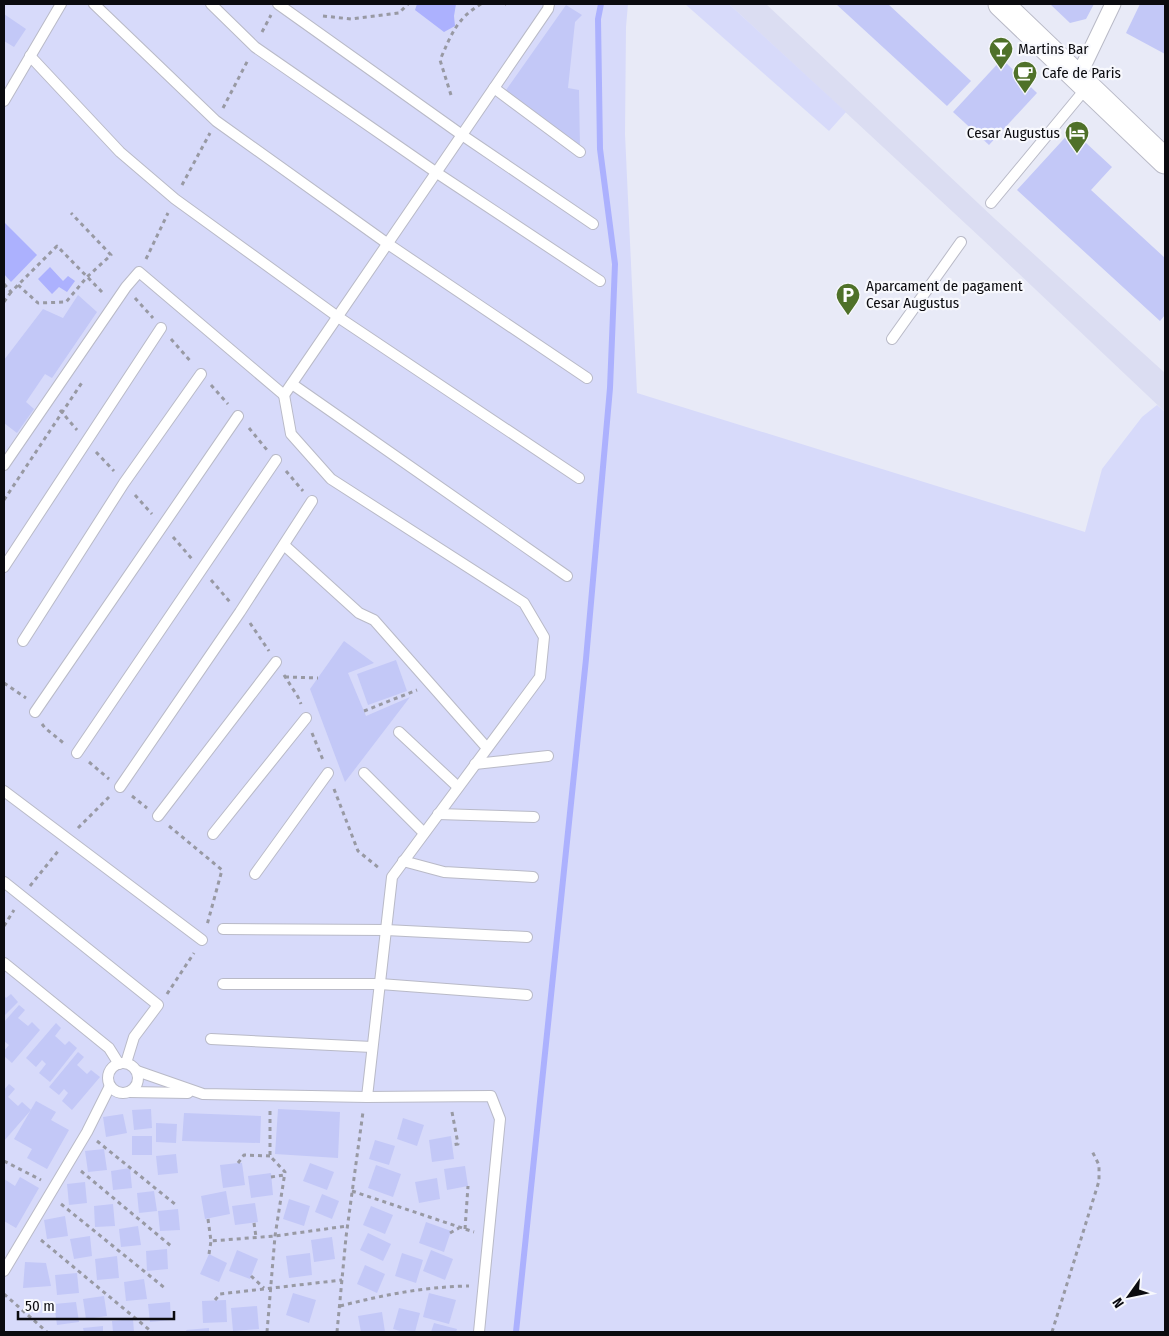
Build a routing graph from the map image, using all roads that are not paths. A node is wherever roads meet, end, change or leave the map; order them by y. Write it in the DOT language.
graph roads {
  1 [pos="61,4"];
  2 [pos="94,4"];
  3 [pos="211,4"];
  4 [pos="549,4"];
  5 [pos="1000,4"];
  6 [pos="1113,4"];
  7 [pos="275,8"];
  8 [pos="30,56"];
  9 [pos="1083,82"];
  10 [pos="7,88"];
  11 [pos="494,88"];
  12 [pos="4,101"];
  13 [pos="462,135"];
  14 [pos="580,152"];
  15 [pos="1165,161"];
  16 [pos="437,173"];
  17 [pos="991,203"];
  18 [pos="593,224"];
  19 [pos="961,242"];
  20 [pos="388,244"];
  21 [pos="600,281"];
  22 [pos="338,317"];
  23 [pos="161,328"];
  24 [pos="892,339"];
  25 [pos="202,374"];
  26 [pos="587,378"];
  27 [pos="292,384"];
  28 [pos="284,395"];
  29 [pos="238,416"];
  30 [pos="276,460"];
  31 [pos="4,465"];
  32 [pos="579,478"];
  33 [pos="312,501"];
  34 [pos="284,545"];
  35 [pos="4,567"];
  36 [pos="567,576"];
  37 [pos="23,641"];
  38 [pos="276,662"];
  39 [pos="35,712"];
  40 [pos="306,718"];
  41 [pos="399,732"];
  42 [pos="487,748"];
  43 [pos="77,753"];
  44 [pos="548,756"];
  45 [pos="475,764"];
  46 [pos="328,773"];
  47 [pos="364,773"];
  48 [pos="120,786"];
  49 [pos="458,787"];
  50 [pos="4,791"];
  51 [pos="438,814"];
  52 [pos="158,816"];
  53 [pos="534,817"];
  54 [pos="424,833"];
  55 [pos="213,834"];
  56 [pos="403,861"];
  57 [pos="255,874"];
  58 [pos="533,876"];
  59 [pos="4,882"];
  60 [pos="223,929"];
  61 [pos="386,930"];
  62 [pos="527,937"];
  63 [pos="202,940"];
  64 [pos="4,963"];
  65 [pos="223,984"];
  66 [pos="380,984"];
  67 [pos="527,995"];
  68 [pos="211,1039"];
  69 [pos="372,1047"];
  70 [pos="122,1064"];
  71 [pos="137,1071"];
  72 [pos="110,1086"];
  73 [pos="129,1092"];
  74 [pos="200,1093"];
  75 [pos="367,1097"];
  76 [pos="4,1271"];
  77 [pos="480,1332"];
  1 -- 8 [label="lane"];
  2 -- 20 [label="lane"];
  3 -- 16 [label="lane"];
  4 -- 11 [label="lane"];
  5 -- 9 [label="street"];
  6 -- 9 [label="street"];
  7 -- 13 [label="lane"];
  8 -- 10 [label="lane"];
  8 -- 22 [label="lane"];
  9 -- 15 [label="street"];
  9 -- 17 [label="lane"];
  10 -- 12 [label="lane"];
  11 -- 13 [label="lane"];
  11 -- 14 [label="lane"];
  13 -- 16 [label="lane"];
  13 -- 18 [label="lane"];
  16 -- 20 [label="lane"];
  16 -- 21 [label="lane"];
  19 -- 24 [label="lane"];
  20 -- 22 [label="lane"];
  20 -- 26 [label="lane"];
  22 -- 27 [label="lane"];
  22 -- 32 [label="lane"];
  23 -- 35 [label="lane"];
  25 -- 37 [label="lane"];
  27 -- 28 [label="lane"];
  27 -- 36 [label="lane"];
  28 -- 31 [label="lane"];
  28 -- 42 [label="lane"];
  29 -- 39 [label="lane"];
  30 -- 43 [label="lane"];
  33 -- 34 [label="lane"];
  34 -- 42 [label="lane"];
  34 -- 48 [label="lane"];
  38 -- 52 [label="lane"];
  40 -- 55 [label="lane"];
  41 -- 49 [label="lane"];
  42 -- 45 [label="lane"];
  44 -- 45 [label="lane"];
  45 -- 49 [label="lane"];
  46 -- 57 [label="lane"];
  47 -- 54 [label="lane"];
  49 -- 51 [label="lane"];
  50 -- 63 [label="lane"];
  51 -- 53 [label="lane"];
  51 -- 54 [label="lane"];
  54 -- 56 [label="lane"];
  56 -- 58 [label="lane"];
  56 -- 61 [label="lane"];
  59 -- 70 [label="lane"];
  60 -- 61 [label="lane"];
  61 -- 62 [label="lane"];
  61 -- 66 [label="lane"];
  64 -- 70 [label="lane"];
  65 -- 66 [label="lane"];
  66 -- 67 [label="lane"];
  66 -- 69 [label="lane"];
  68 -- 69 [label="lane"];
  69 -- 75 [label="lane"];
  70 -- 71 [label="lane"];
  70 -- 72 [label="lane"];
  71 -- 73 [label="lane"];
  71 -- 74 [label="lane"];
  72 -- 73 [label="lane"];
  72 -- 76 [label="lane"];
  73 -- 74 [label="lane"];
  74 -- 75 [label="lane"];
  75 -- 77 [label="lane"];
}
